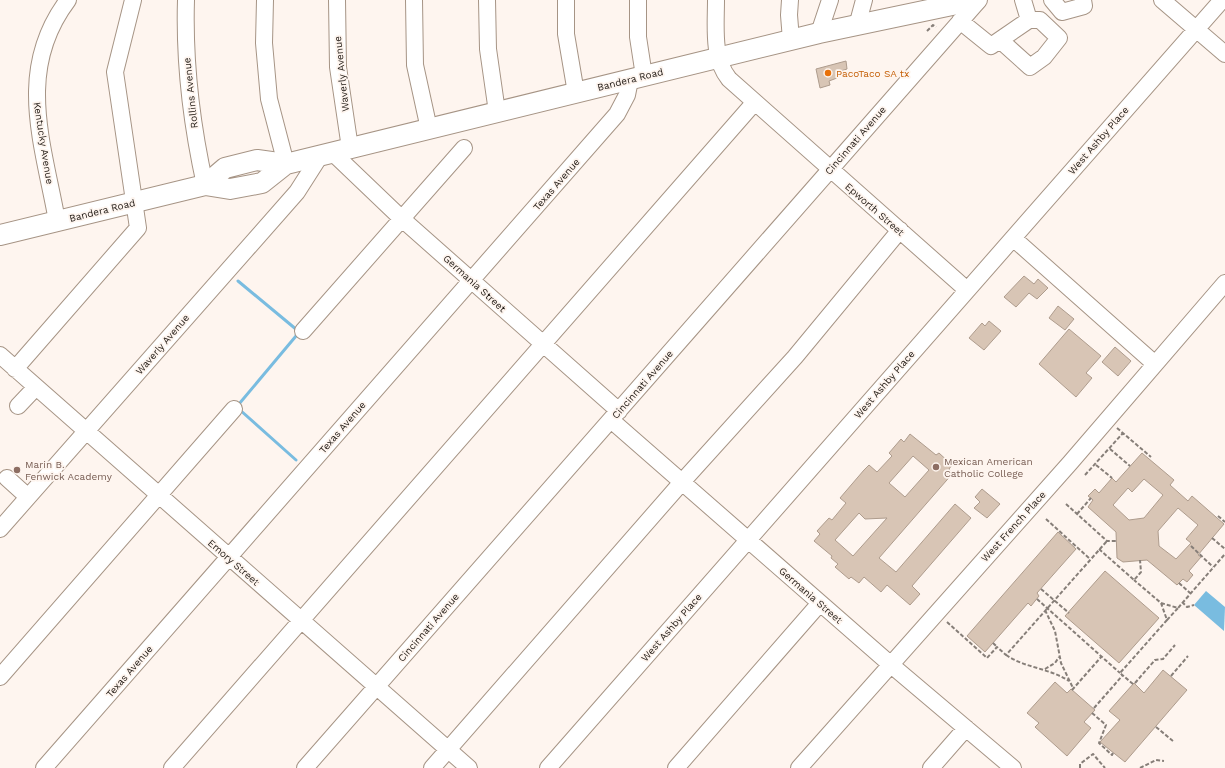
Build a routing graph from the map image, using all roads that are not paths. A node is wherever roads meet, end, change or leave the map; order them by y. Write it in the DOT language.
graph roads {
  1 [pos="68,0"];
  2 [pos="133,0"];
  3 [pos="186,0"];
  4 [pos="265,0"];
  5 [pos="337,0"];
  6 [pos="414,0"];
  7 [pos="487,0"];
  8 [pos="566,0"];
  9 [pos="638,0"];
  10 [pos="716,0"];
  11 [pos="790,0"];
  12 [pos="830,0"];
  13 [pos="864,0"];
  14 [pos="977,0"];
  15 [pos="1023,0"];
  16 [pos="1052,0"];
  17 [pos="1083,0"];
  18 [pos="1162,0"];
  19 [pos="1222,0"];
  20 [pos="913,7"];
  21 [pos="937,12"];
  22 [pos="1030,20"];
  23 [pos="960,21"];
  24 [pos="857,26"];
  25 [pos="1198,29"];
  26 [pos="819,33"];
  27 [pos="791,40"];
  28 [pos="1000,40"];
  29 [pos="1225,54"];
  30 [pos="718,58"];
  31 [pos="637,78"];
  32 [pos="576,93"];
  33 [pos="754,103"];
  34 [pos="497,112"];
  35 [pos="429,129"];
  36 [pos="464,148"];
  37 [pos="334,152"];
  38 [pos="286,164"];
  39 [pos="830,169"];
  40 [pos="205,185"];
  41 [pos="133,203"];
  42 [pos="401,218"];
  43 [pos="57,221"];
  44 [pos="900,230"];
  45 [pos="0,235"];
  46 [pos="1013,238"];
  47 [pos="472,280"];
  48 [pos="1225,283"];
  49 [pos="967,290"];
  50 [pos="303,331"];
  51 [pos="543,344"];
  52 [pos="0,355"];
  53 [pos="1155,364"];
  54 [pos="15,369"];
  55 [pos="36,387"];
  56 [pos="18,406"];
  57 [pos="234,409"];
  58 [pos="615,415"];
  59 [pos="86,431"];
  60 [pos="7,478"];
  61 [pos="682,482"];
  62 [pos="158,495"];
  63 [pos="28,497"];
  64 [pos="0,529"];
  65 [pos="748,540"];
  66 [pos="228,557"];
  67 [pos="820,603"];
  68 [pos="301,621"];
  69 [pos="890,664"];
  70 [pos="0,677"];
  71 [pos="376,686"];
  72 [pos="966,728"];
  73 [pos="448,750"];
  74 [pos="44,768"];
  75 [pos="172,768"];
  76 [pos="305,768"];
  77 [pos="432,768"];
  78 [pos="469,768"];
  79 [pos="548,768"];
  80 [pos="676,768"];
  81 [pos="800,768"];
  82 [pos="931,768"];
  83 [pos="1013,768"];
  1 -- 43 [label="street, Kentucky Avenue"];
  2 -- 41 [label="street"];
  3 -- 40 [label="street, Rollins Avenue"];
  4 -- 38 [label="street"];
  5 -- 37 [label="street, Waverly Avenue"];
  6 -- 35 [label="street"];
  7 -- 34 [label="street"];
  8 -- 32 [label="street"];
  9 -- 31 [label="street, Texas Avenue"];
  10 -- 30 [label="street"];
  11 -- 27 [label="street"];
  12 -- 26 [label="street"];
  13 -- 24 [label="street"];
  14 -- 21 [label="main road, Bandera Road"];
  14 -- 23 [label="street, Cincinnati Avenue"];
  15 -- 22 [label="street"];
  16 -- 17 [label="street"];
  18 -- 25 [label="street"];
  19 -- 25 [label="street, West Ashby Place"];
  20 -- 21 [label="main road, Bandera Road"];
  20 -- 24 [label="main road, Bandera Road"];
  22 -- 28 [label="street"];
  22 -- 28 [label="street"];
  23 -- 28 [label="street"];
  23 -- 39 [label="street, Cincinnati Avenue"];
  24 -- 26 [label="main road, Bandera Road"];
  25 -- 29 [label="street"];
  25 -- 46 [label="street, West Ashby Place"];
  26 -- 27 [label="main road, Bandera Road"];
  27 -- 30 [label="main road, Bandera Road"];
  30 -- 31 [label="main road, Bandera Road"];
  30 -- 33 [label="street, Epworth Street"];
  31 -- 32 [label="main road, Bandera Road"];
  31 -- 47 [label="street, Texas Avenue"];
  32 -- 34 [label="main road, Bandera Road"];
  33 -- 39 [label="street, Epworth Street"];
  33 -- 51 [label="street"];
  34 -- 35 [label="main road, Bandera Road"];
  35 -- 37 [label="main road, Bandera Road"];
  36 -- 42 [label="street"];
  37 -- 38 [label="main road, Bandera Road"];
  37 -- 42 [label="street, Germania Street"];
  37 -- 59 [label="street, Waverly Avenue"];
  38 -- 40 [label="main road, Bandera Road"];
  39 -- 44 [label="street, Epworth Street"];
  39 -- 58 [label="street, Cincinnati Avenue"];
  40 -- 41 [label="main road, Bandera Road"];
  41 -- 43 [label="main road, Bandera Road"];
  41 -- 54 [label="street"];
  42 -- 47 [label="street, Germania Street"];
  42 -- 50 [label="street"];
  43 -- 45 [label="main road, Bandera Road"];
  44 -- 49 [label="street, Epworth Street"];
  44 -- 61 [label="street"];
  46 -- 49 [label="street, West Ashby Place"];
  46 -- 53 [label="street"];
  47 -- 51 [label="street, Germania Street"];
  47 -- 66 [label="street, Texas Avenue"];
  48 -- 53 [label="street, West French Place"];
  49 -- 65 [label="street, West Ashby Place"];
  51 -- 58 [label="street, Germania Street"];
  51 -- 68 [label="street"];
  52 -- 54 [label="street, Emory Street"];
  53 -- 69 [label="street, West French Place"];
  54 -- 55 [label="street, Emory Street"];
  55 -- 56 [label="street"];
  55 -- 59 [label="street, Emory Street"];
  57 -- 62 [label="street"];
  58 -- 61 [label="street, Germania Street"];
  58 -- 71 [label="street, Cincinnati Avenue"];
  59 -- 62 [label="street, Emory Street"];
  59 -- 63 [label="street, Waverly Avenue"];
  60 -- 63 [label="street"];
  61 -- 65 [label="street, Germania Street"];
  61 -- 73 [label="street"];
  62 -- 66 [label="street, Emory Street"];
  62 -- 70 [label="street"];
  63 -- 64 [label="street, Waverly Avenue"];
  65 -- 67 [label="street, Germania Street"];
  65 -- 79 [label="street, West Ashby Place"];
  66 -- 68 [label="street, Emory Street"];
  66 -- 74 [label="street, Texas Avenue"];
  67 -- 69 [label="street, Germania Street"];
  67 -- 80 [label="street"];
  68 -- 71 [label="street, Emory Street"];
  68 -- 75 [label="street"];
  69 -- 72 [label="street, Germania Street"];
  69 -- 81 [label="street, West French Place"];
  71 -- 73 [label="street, Emory Street"];
  71 -- 76 [label="street, Cincinnati Avenue"];
  72 -- 82 [label="street"];
  72 -- 83 [label="street, Germania Street"];
  73 -- 77 [label="street"];
  73 -- 78 [label="street, Emory Street"];
}
